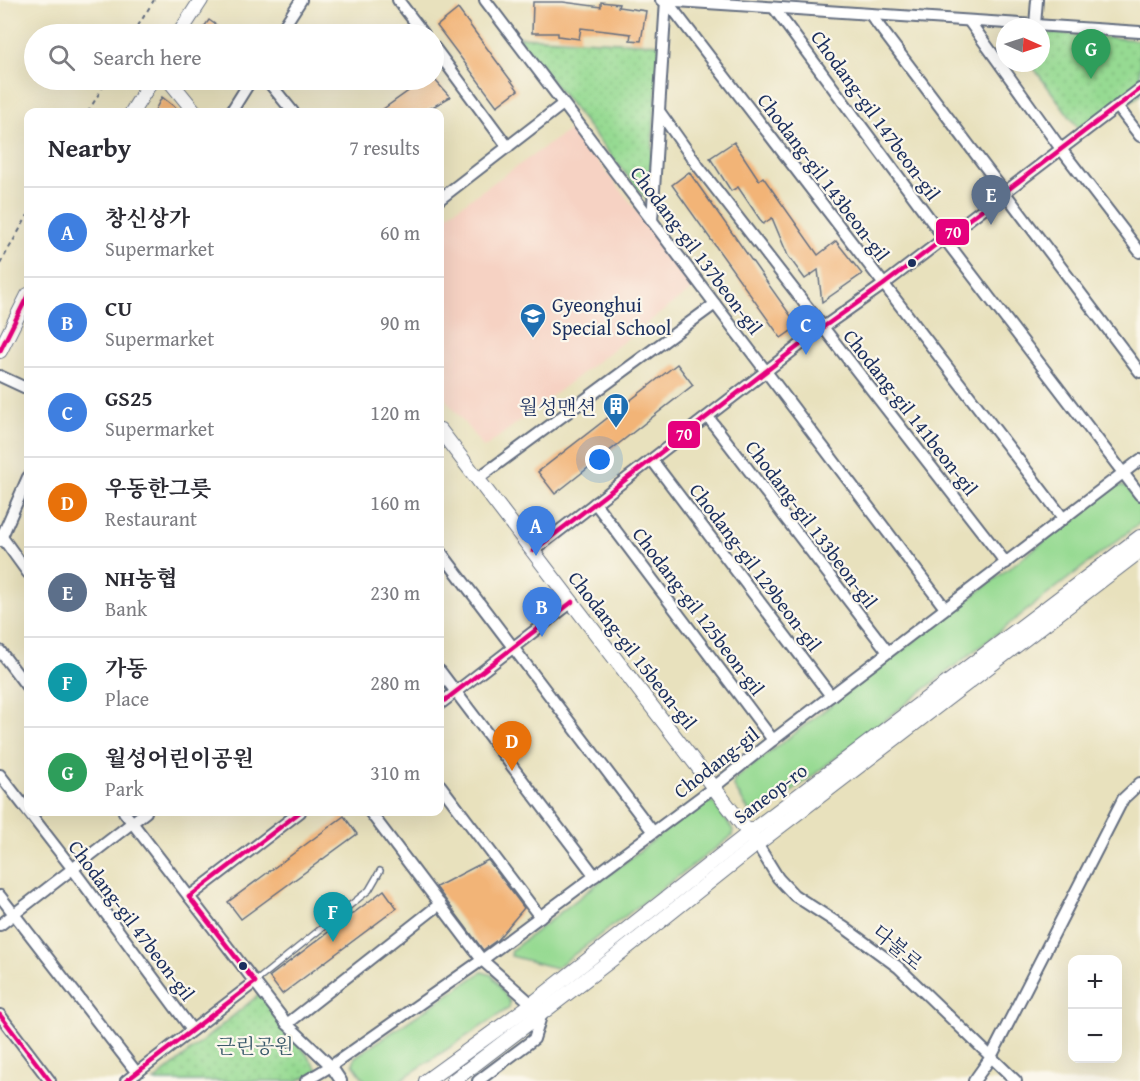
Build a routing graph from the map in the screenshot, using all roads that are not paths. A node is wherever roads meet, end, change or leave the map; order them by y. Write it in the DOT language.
graph roads {
  1 [pos="201,0"];
  2 [pos="301,0"];
  3 [pos="398,0"];
  4 [pos="484,0"];
  5 [pos="660,0"];
  6 [pos="666,0"];
  7 [pos="1037,0"];
  8 [pos="774,8"];
  9 [pos="870,14"];
  10 [pos="1036,18"];
  11 [pos="969,21"];
  12 [pos="996,23"];
  13 [pos="185,24"];
  14 [pos="285,24"];
  15 [pos="416,24"];
  16 [pos="1050,26"];
  17 [pos="1140,32"];
  18 [pos="444,61"];
  19 [pos="1140,89"];
  20 [pos="146,90"];
  21 [pos="177,90"];
  22 [pos="244,90"];
  23 [pos="275,90"];
  24 [pos="563,104"];
  25 [pos="1117,106"];
  26 [pos="134,108"];
  27 [pos="192,108"];
  28 [pos="233,108"];
  29 [pos="290,108"];
  30 [pos="659,111"];
  31 [pos="1140,136"];
  32 [pos="508,147"];
  33 [pos="1061,149"];
  34 [pos="1004,192"];
  35 [pos="444,197"];
  36 [pos="652,221"];
  37 [pos="944,238"];
  38 [pos="1140,252"];
  39 [pos="883,285"];
  40 [pos="24,304"];
  41 [pos="715,304"];
  42 [pos="822,328"];
  43 [pos="0,351"];
  44 [pos="767,371"];
  45 [pos="1140,372"];
  46 [pos="0,376"];
  47 [pos="24,387"];
  48 [pos="708,417"];
  49 [pos="444,435"];
  50 [pos="652,460"];
  51 [pos="1140,460"];
  52 [pos="1123,473"];
  53 [pos="477,479"];
  54 [pos="24,486"];
  55 [pos="1140,495"];
  56 [pos="596,503"];
  57 [pos="1063,518"];
  58 [pos="1140,537"];
  59 [pos="1,539"];
  60 [pos="532,551"];
  61 [pos="1140,551"];
  62 [pos="444,556"];
  63 [pos="1006,563"];
  64 [pos="24,568"];
  65 [pos="572,602"];
  66 [pos="945,608"];
  67 [pos="513,648"];
  68 [pos="0,651"];
  69 [pos="888,652"];
  70 [pos="444,676"];
  71 [pos="24,683"];
  72 [pos="456,692"];
  73 [pos="831,696"];
  74 [pos="444,701"];
  75 [pos="773,740"];
  76 [pos="0,775"];
  77 [pos="1140,783"];
  78 [pos="714,787"];
  79 [pos="444,789"];
  80 [pos="24,806"];
  81 [pos="32,816"];
  82 [pos="127,816"];
  83 [pos="140,816"];
  84 [pos="295,816"];
  85 [pos="373,816"];
  86 [pos="132,822"];
  87 [pos="653,832"];
  88 [pos="753,838"];
  89 [pos="72,868"];
  90 [pos="380,871"];
  91 [pos="595,876"];
  92 [pos="0,896"];
  93 [pos="189,897"];
  94 [pos="440,904"];
  95 [pos="14,914"];
  96 [pos="540,916"];
  97 [pos="0,925"];
  98 [pos="482,960"];
  99 [pos="255,982"];
  100 [pos="537,1008"];
  101 [pos="0,1015"];
  102 [pos="287,1024"];
  103 [pos="192,1030"];
  104 [pos="991,1057"];
  105 [pos="331,1066"];
  106 [pos="137,1073"];
  107 [pos="50,1081"];
  108 [pos="126,1081"];
  109 [pos="306,1081"];
  110 [pos="341,1081"];
  111 [pos="426,1081"];
  112 [pos="453,1081"];
  113 [pos="478,1081"];
  114 [pos="974,1081"];
  115 [pos="1016,1081"];
  1 -- 13 [label="street"];
  2 -- 14 [label="street"];
  3 -- 15 [label="street"];
  4 -- 24 [label="street, Chodang-gil 137beon-gil"];
  5 -- 6 [label="street"];
  6 -- 8 [label="street"];
  6 -- 30 [label="street"];
  6 -- 39 [label="street, Chodang-gil 143beon-gil"];
  7 -- 10 [label="street"];
  8 -- 9 [label="street"];
  8 -- 37 [label="street, Chodang-gil 147beon-gil"];
  9 -- 11 [label="street"];
  9 -- 34 [label="street"];
  11 -- 12 [label="street"];
  11 -- 33 [label="street"];
  16 -- 17 [label="street"];
  18 -- 32 [label="street"];
  19 -- 25 [label="street"];
  20 -- 26 [label="street"];
  21 -- 27 [label="street"];
  22 -- 28 [label="street"];
  23 -- 29 [label="street"];
  24 -- 32 [label="street"];
  24 -- 36 [label="street, Chodang-gil 137beon-gil"];
  25 -- 31 [label="street"];
  25 -- 33 [label="street"];
  30 -- 36 [label="street"];
  30 -- 42 [label="street, Chodang-gil 141beon-gil"];
  32 -- 35 [label="street"];
  33 -- 34 [label="street"];
  33 -- 38 [label="street"];
  34 -- 37 [label="street"];
  34 -- 45 [label="street"];
  36 -- 41 [label="street, Chodang-gil 137beon-gil"];
  37 -- 39 [label="street"];
  37 -- 52 [label="street, Chodang-gil 147beon-gil"];
  39 -- 42 [label="street"];
  39 -- 57 [label="street, Chodang-gil 143beon-gil"];
  40 -- 43 [label="street"];
  41 -- 44 [label="street, Chodang-gil 137beon-gil"];
  41 -- 53 [label="street"];
  42 -- 44 [label="street"];
  42 -- 63 [label="street, Chodang-gil 141beon-gil"];
  44 -- 48 [label="street"];
  44 -- 66 [label="street, Chodang-gil 137beon-gil"];
  46 -- 47 [label="street"];
  48 -- 50 [label="street"];
  48 -- 69 [label="street, Chodang-gil 133beon-gil"];
  49 -- 53 [label="street, Chodang-gil 15beon-gil"];
  50 -- 56 [label="street"];
  50 -- 73 [label="street, Chodang-gil 129beon-gil"];
  51 -- 52 [label="street, Chodang-gil"];
  52 -- 55 [label="street, Chodang-gil 147beon-gil"];
  52 -- 57 [label="street, Chodang-gil"];
  53 -- 60 [label="street, Chodang-gil 15beon-gil"];
  54 -- 59 [label="street"];
  56 -- 60 [label="street"];
  56 -- 75 [label="street, Chodang-gil 125beon-gil"];
  57 -- 63 [label="street, Chodang-gil"];
  58 -- 88 [label="street, Saneop-ro"];
  59 -- 64 [label="street"];
  60 -- 65 [label="street, Chodang-gil 15beon-gil"];
  61 -- 88 [label="street, Saneop-ro"];
  62 -- 67 [label="street"];
  63 -- 66 [label="street, Chodang-gil"];
  65 -- 67 [label="street"];
  65 -- 78 [label="street, Chodang-gil 15beon-gil"];
  66 -- 69 [label="street, Chodang-gil"];
  67 -- 72 [label="street"];
  67 -- 87 [label="street"];
  68 -- 71 [label="street"];
  69 -- 73 [label="street, Chodang-gil"];
  70 -- 72 [label="street"];
  72 -- 74 [label="street"];
  72 -- 91 [label="street"];
  73 -- 75 [label="street, Chodang-gil"];
  75 -- 78 [label="street, Chodang-gil"];
  76 -- 80 [label="street, Chodang-gil 47beon-gil"];
  77 -- 104 [label="street"];
  78 -- 87 [label="street, Chodang-gil"];
  78 -- 88 [label="street, Chodang-gil 15beon-gil"];
  79 -- 96 [label="street"];
  81 -- 89 [label="street, Chodang-gil 47beon-gil"];
  82 -- 86 [label="street"];
  83 -- 86 [label="street"];
  84 -- 93 [label="street"];
  85 -- 94 [label="street"];
  86 -- 89 [label="street"];
  86 -- 93 [label="street"];
  87 -- 91 [label="street, Chodang-gil"];
  88 -- 100 [label="street, Saneop-ro"];
  88 -- 104 [label="street, 다불로"];
  89 -- 95 [label="street"];
  89 -- 103 [label="street, Chodang-gil 47beon-gil"];
  90 -- 99 [label="lane"];
  91 -- 96 [label="street, Chodang-gil"];
  92 -- 95 [label="street"];
  93 -- 99 [label="street"];
  94 -- 98 [label="street"];
  94 -- 102 [label="street"];
  95 -- 97 [label="street"];
  95 -- 106 [label="street"];
  96 -- 98 [label="street, Chodang-gil"];
  98 -- 100 [label="street"];
  98 -- 105 [label="street, Chodang-gil"];
  99 -- 102 [label="street"];
  99 -- 103 [label="street"];
  100 -- 111 [label="street, Saneop-ro"];
  100 -- 112 [label="street, Saneop-ro"];
  100 -- 113 [label="street"];
  101 -- 107 [label="street"];
  102 -- 105 [label="street"];
  103 -- 106 [label="street"];
  104 -- 114 [label="street"];
  104 -- 115 [label="street, 다불로"];
  105 -- 109 [label="street, Chodang-gil"];
  105 -- 110 [label="street"];
  106 -- 108 [label="street"];
}
